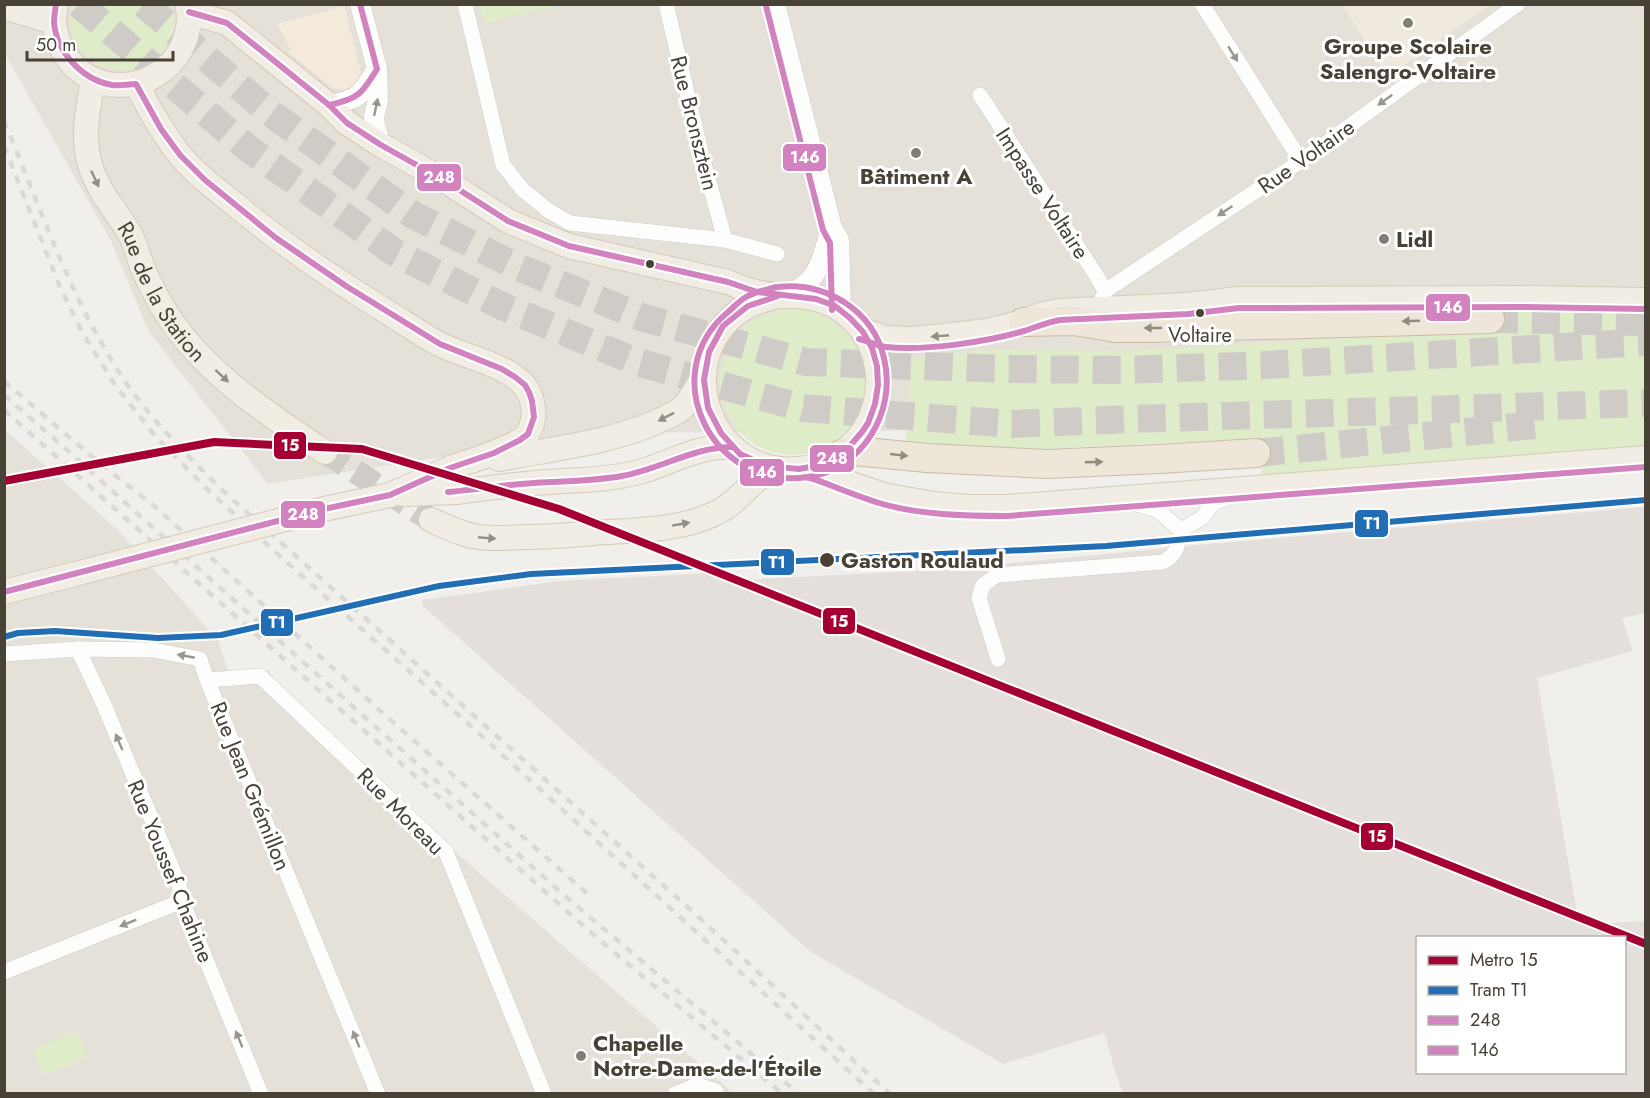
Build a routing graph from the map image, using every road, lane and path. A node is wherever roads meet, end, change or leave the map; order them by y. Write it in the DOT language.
graph roads {
  1 [pos="360,4"];
  2 [pos="465,4"];
  3 [pos="666,4"];
  4 [pos="775,4"];
  5 [pos="1202,4"];
  6 [pos="1518,4"];
  7 [pos="4,7"];
  8 [pos="188,8"];
  9 [pos="55,13"];
  10 [pos="376,69"];
  11 [pos="93,80"];
  12 [pos="136,84"];
  13 [pos="980,95"];
  14 [pos="329,105"];
  15 [pos="381,145"];
  16 [pos="1301,161"];
  17 [pos="832,228"];
  18 [pos="725,240"];
  19 [pos="777,254"];
  20 [pos="784,295"];
  21 [pos="1102,300"];
  22 [pos="1646,300"];
  23 [pos="841,310"];
  24 [pos="1490,319"];
  25 [pos="1023,322"];
  26 [pos="862,330"];
  27 [pos="704,374"];
  28 [pos="733,447"];
  29 [pos="325,452"];
  30 [pos="1256,453"];
  31 [pos="841,454"];
  32 [pos="1646,458"];
  33 [pos="450,468"];
  34 [pos="773,468"];
  35 [pos="807,468"];
  36 [pos="1256,489"];
  37 [pos="390,495"];
  38 [pos="1118,499"];
  39 [pos="431,520"];
  40 [pos="1181,530"];
  41 [pos="4,592"];
  42 [pos="78,649"];
  43 [pos="4,654"];
  44 [pos="998,659"];
  45 [pos="207,680"];
  46 [pos="182,901"];
  47 [pos="4,972"];
  48 [pos="261,1094"];
  49 [pos="378,1094"];
  50 [pos="544,1094"];
  51 [pos="675,1094"];
  52 [pos="717,1094"];
  1 -- 10 [label="street"];
  2 -- 18 [label="street"];
  3 -- 18 [label="street, Rue Bronsztein"];
  4 -- 17 [label="street"];
  5 -- 16 [label="street, one-way"];
  6 -- 16 [label="street, Rue Voltaire, one-way"];
  7 -- 9 [label="main road"];
  8 -- 12 [label="main road"];
  8 -- 14 [label="main road"];
  9 -- 11 [label="main road"];
  10 -- 14 [label="street"];
  15 -- 10 [label="street, one-way"];
  11 -- 12 [label="main road"];
  11 -- 29 [label="main road, Rue de la Station, one-way"];
  12 -- 33 [label="main road"];
  13 -- 21 [label="street, Impasse Voltaire"];
  14 -- 15 [label="main road"];
  15 -- 20 [label="main road"];
  16 -- 21 [label="street, Rue Voltaire, one-way"];
  17 -- 20 [label="street"];
  17 -- 23 [label="street"];
  18 -- 19 [label="street"];
  20 -- 23 [label="main road"];
  20 -- 27 [label="main road"];
  21 -- 22 [label="main road"];
  21 -- 25 [label="main road"];
  23 -- 26 [label="main road"];
  24 -- 25 [label="highway, one-way"];
  25 -- 26 [label="main road, one-way"];
  26 -- 31 [label="main road"];
  27 -- 28 [label="main road"];
  27 -- 33 [label="main road, one-way"];
  28 -- 34 [label="main road"];
  28 -- 37 [label="main road, bridge"];
  31 -- 30 [label="highway, one-way"];
  31 -- 35 [label="main road"];
  32 -- 36 [label="main road"];
  33 -- 37 [label="main road, bridge"];
  34 -- 35 [label="main road"];
  39 -- 34 [label="main road, one-way"];
  35 -- 38 [label="main road"];
  36 -- 38 [label="main road"];
  36 -- 40 [label="street"];
  37 -- 41 [label="main road, bridge"];
  38 -- 40 [label="street"];
  40 -- 44 [label="street"];
  42 -- 43 [label="street, Rue Jean Grémillon"];
  45 -- 42 [label="street, Rue Jean Grémillon, one-way"];
  46 -- 42 [label="street, Rue Youssef Chahine, one-way"];
  49 -- 45 [label="street, Rue Jean Grémillon, one-way"];
  45 -- 50 [label="street, Rue Moreau"];
  46 -- 47 [label="street, one-way"];
  48 -- 46 [label="street, Rue Youssef Chahine, one-way"];
  51 -- 52 [label="street"];
}
